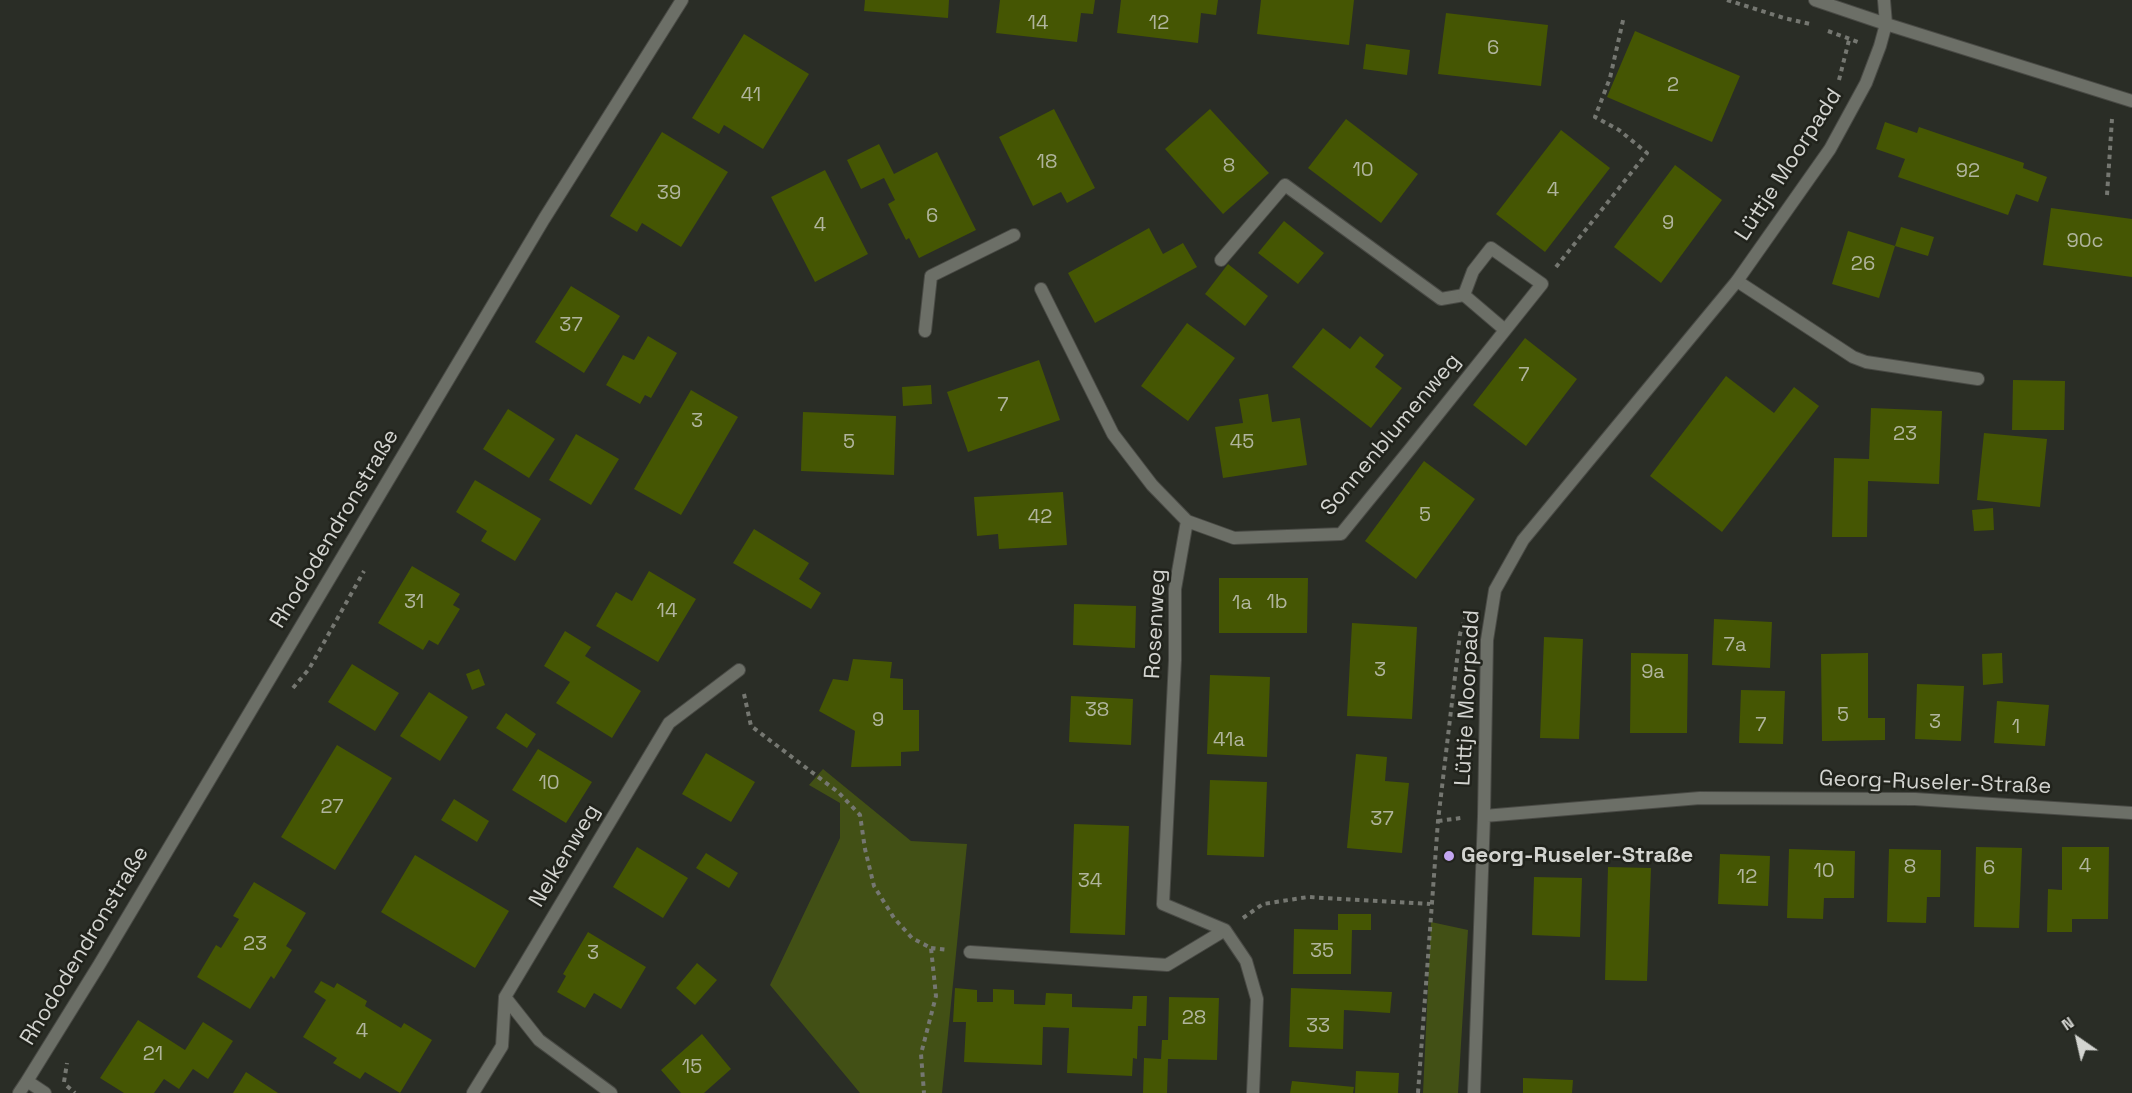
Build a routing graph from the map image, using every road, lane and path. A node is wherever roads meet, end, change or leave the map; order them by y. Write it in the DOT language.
graph roads {
  1 [pos="682,0"];
  2 [pos="1727,0"];
  3 [pos="1815,0"];
  4 [pos="1884,0"];
  5 [pos="1624,15"];
  6 [pos="1886,24"];
  7 [pos="1817,26"];
  8 [pos="1828,31"];
  9 [pos="1849,40"];
  10 [pos="1880,46"];
  11 [pos="1835,88"];
  12 [pos="2132,101"];
  13 [pos="2112,115"];
  14 [pos="2107,195"];
  15 [pos="1014,235"];
  16 [pos="1221,260"];
  17 [pos="1737,281"];
  18 [pos="1542,284"];
  19 [pos="1041,289"];
  20 [pos="1464,295"];
  21 [pos="1505,330"];
  22 [pos="925,331"];
  23 [pos="1978,379"];
  24 [pos="1187,521"];
  25 [pos="1467,614"];
  26 [pos="739,670"];
  27 [pos="2132,813"];
  28 [pos="1485,816"];
  29 [pos="1430,904"];
  30 [pos="1225,930"];
  31 [pos="970,952"];
  32 [pos="505,997"];
  33 [pos="27,1081"];
  34 [pos="20,1093"];
  35 [pos="45,1093"];
  36 [pos="473,1093"];
  37 [pos="611,1093"];
  38 [pos="924,1093"];
  39 [pos="1252,1093"];
  40 [pos="1418,1093"];
  41 [pos="1474,1093"];
  1 -- 33 [label="street, Rhododendronstraße"];
  2 -- 7 [label="path"];
  3 -- 6 [label="street"];
  4 -- 6 [label="street, Lüttje Moorpadd"];
  5 -- 18 [label="path"];
  6 -- 10 [label="street, Lüttje Moorpadd"];
  6 -- 12 [label="street"];
  8 -- 9 [label="path"];
  9 -- 10 [label="path"];
  9 -- 11 [label="path"];
  10 -- 17 [label="street, Lüttje Moorpadd"];
  13 -- 14 [label="path"];
  15 -- 22 [label="street"];
  16 -- 20 [label="street"];
  17 -- 23 [label="street"];
  17 -- 28 [label="street, Lüttje Moorpadd"];
  18 -- 20 [label="street"];
  18 -- 21 [label="street, Sonnenblumenweg"];
  19 -- 24 [label="street"];
  20 -- 21 [label="street"];
  21 -- 24 [label="street, Sonnenblumenweg"];
  24 -- 30 [label="street, Rosenweg"];
  25 -- 29 [label="path"];
  26 -- 32 [label="street, Nelkenweg"];
  26 -- 38 [label="path"];
  27 -- 28 [label="street, Georg-Ruseler-Straße"];
  28 -- 41 [label="street, Lüttje Moorpadd"];
  29 -- 30 [label="path"];
  29 -- 40 [label="path"];
  30 -- 31 [label="street"];
  30 -- 39 [label="street"];
  32 -- 36 [label="street, Nelkenweg"];
  32 -- 37 [label="street"];
  33 -- 34 [label="street, Rhododendronstraße"];
  33 -- 35 [label="street, Rhododendronstraße"];
}
